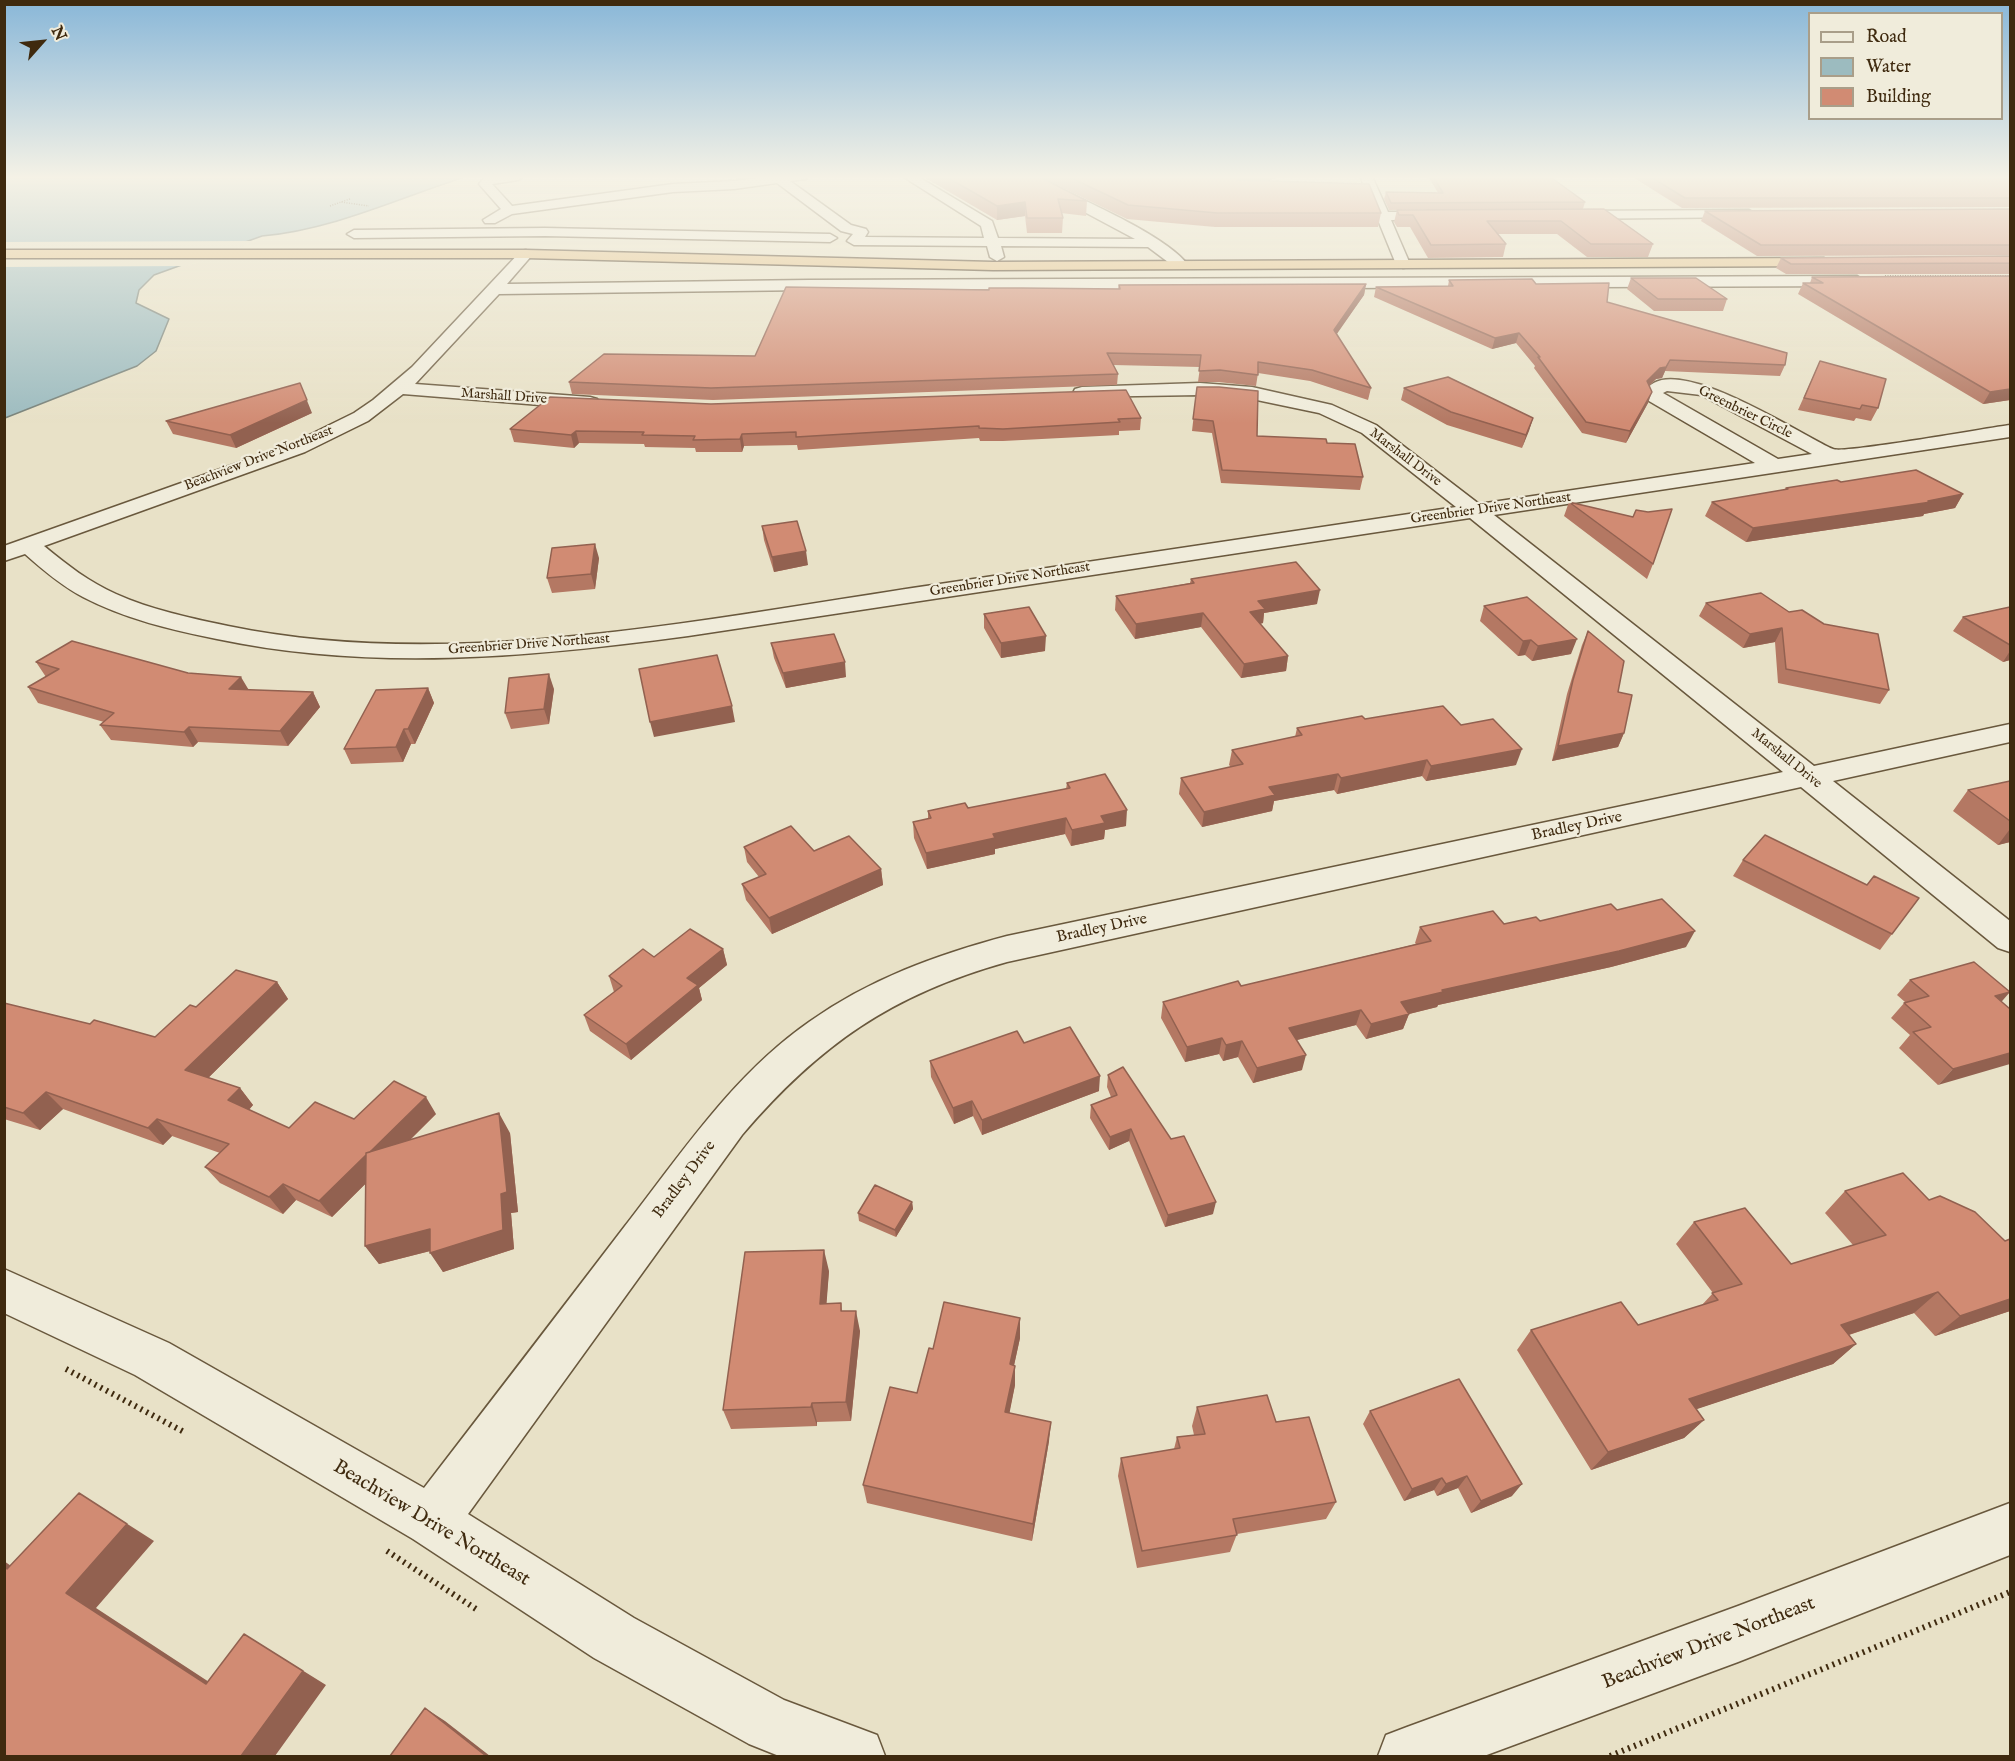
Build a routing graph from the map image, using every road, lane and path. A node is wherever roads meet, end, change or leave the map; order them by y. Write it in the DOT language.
graph roads {
  1 [pos="522,258"];
  2 [pos="683,258"];
  3 [pos="825,258"];
  4 [pos="833,258"];
  5 [pos="997,258"];
  6 [pos="1173,258"];
  7 [pos="1400,258"];
  8 [pos="827,262"];
  9 [pos="1834,262"];
  10 [pos="1403,264"];
  11 [pos="1182,265"];
  12 [pos="999,266"];
  13 [pos="1868,281"];
  14 [pos="809,285"];
  15 [pos="493,289"];
  16 [pos="397,388"];
  17 [pos="1060,394"];
  18 [pos="609,404"];
  19 [pos="2010,431"];
  20 [pos="1834,458"];
  21 [pos="1775,466"];
  22 [pos="1475,511"];
  23 [pos="28,545"];
  24 [pos="4,554"];
  25 [pos="2010,734"];
  26 [pos="1809,777"];
  27 [pos="2010,939"];
  28 [pos="4,1290"];
  29 [pos="57,1364"];
  30 [pos="192,1436"];
  31 [pos="431,1521"];
  32 [pos="2010,1529"];
  33 [pos="376,1544"];
  34 [pos="2010,1592"];
  35 [pos="486,1615"];
  36 [pos="856,1756"];
  37 [pos="1407,1756"];
  38 [pos="1610,1756"];
  1 -- 15 [label="street, Beachview Drive Northeast"];
  2 -- 8 [label="highway"];
  3 -- 8 [label="street"];
  4 -- 8 [label="street"];
  5 -- 12 [label="street"];
  6 -- 11 [label="street"];
  7 -- 10 [label="street"];
  8 -- 12 [label="highway"];
  8 -- 14 [label="street"];
  9 -- 10 [label="highway"];
  10 -- 11 [label="highway"];
  11 -- 12 [label="highway"];
  13 -- 14 [label="street"];
  14 -- 15 [label="street"];
  15 -- 16 [label="street, Beachview Drive Northeast"];
  16 -- 18 [label="street, Marshall Drive"];
  16 -- 23 [label="street, Beachview Drive Northeast"];
  17 -- 22 [label="street, Marshall Drive"];
  19 -- 20 [label="street, Greenbrier Drive Northeast"];
  20 -- 21 [label="street, Greenbrier Drive Northeast"];
  20 -- 21 [label="street, Greenbrier Circle"];
  21 -- 22 [label="street, Greenbrier Drive Northeast"];
  22 -- 23 [label="street, Greenbrier Drive Northeast"];
  22 -- 26 [label="street, Marshall Drive"];
  23 -- 24 [label="street, Beachview Drive Northeast"];
  25 -- 26 [label="street, Bradley Drive"];
  26 -- 27 [label="street, Marshall Drive"];
  26 -- 31 [label="street, Bradley Drive"];
  28 -- 31 [label="street, Beachview Drive Northeast"];
  29 -- 30 [label="path"];
  31 -- 36 [label="street, Beachview Drive Northeast"];
  32 -- 37 [label="street, Beachview Drive Northeast"];
  33 -- 35 [label="path"];
  34 -- 38 [label="path"];
}
